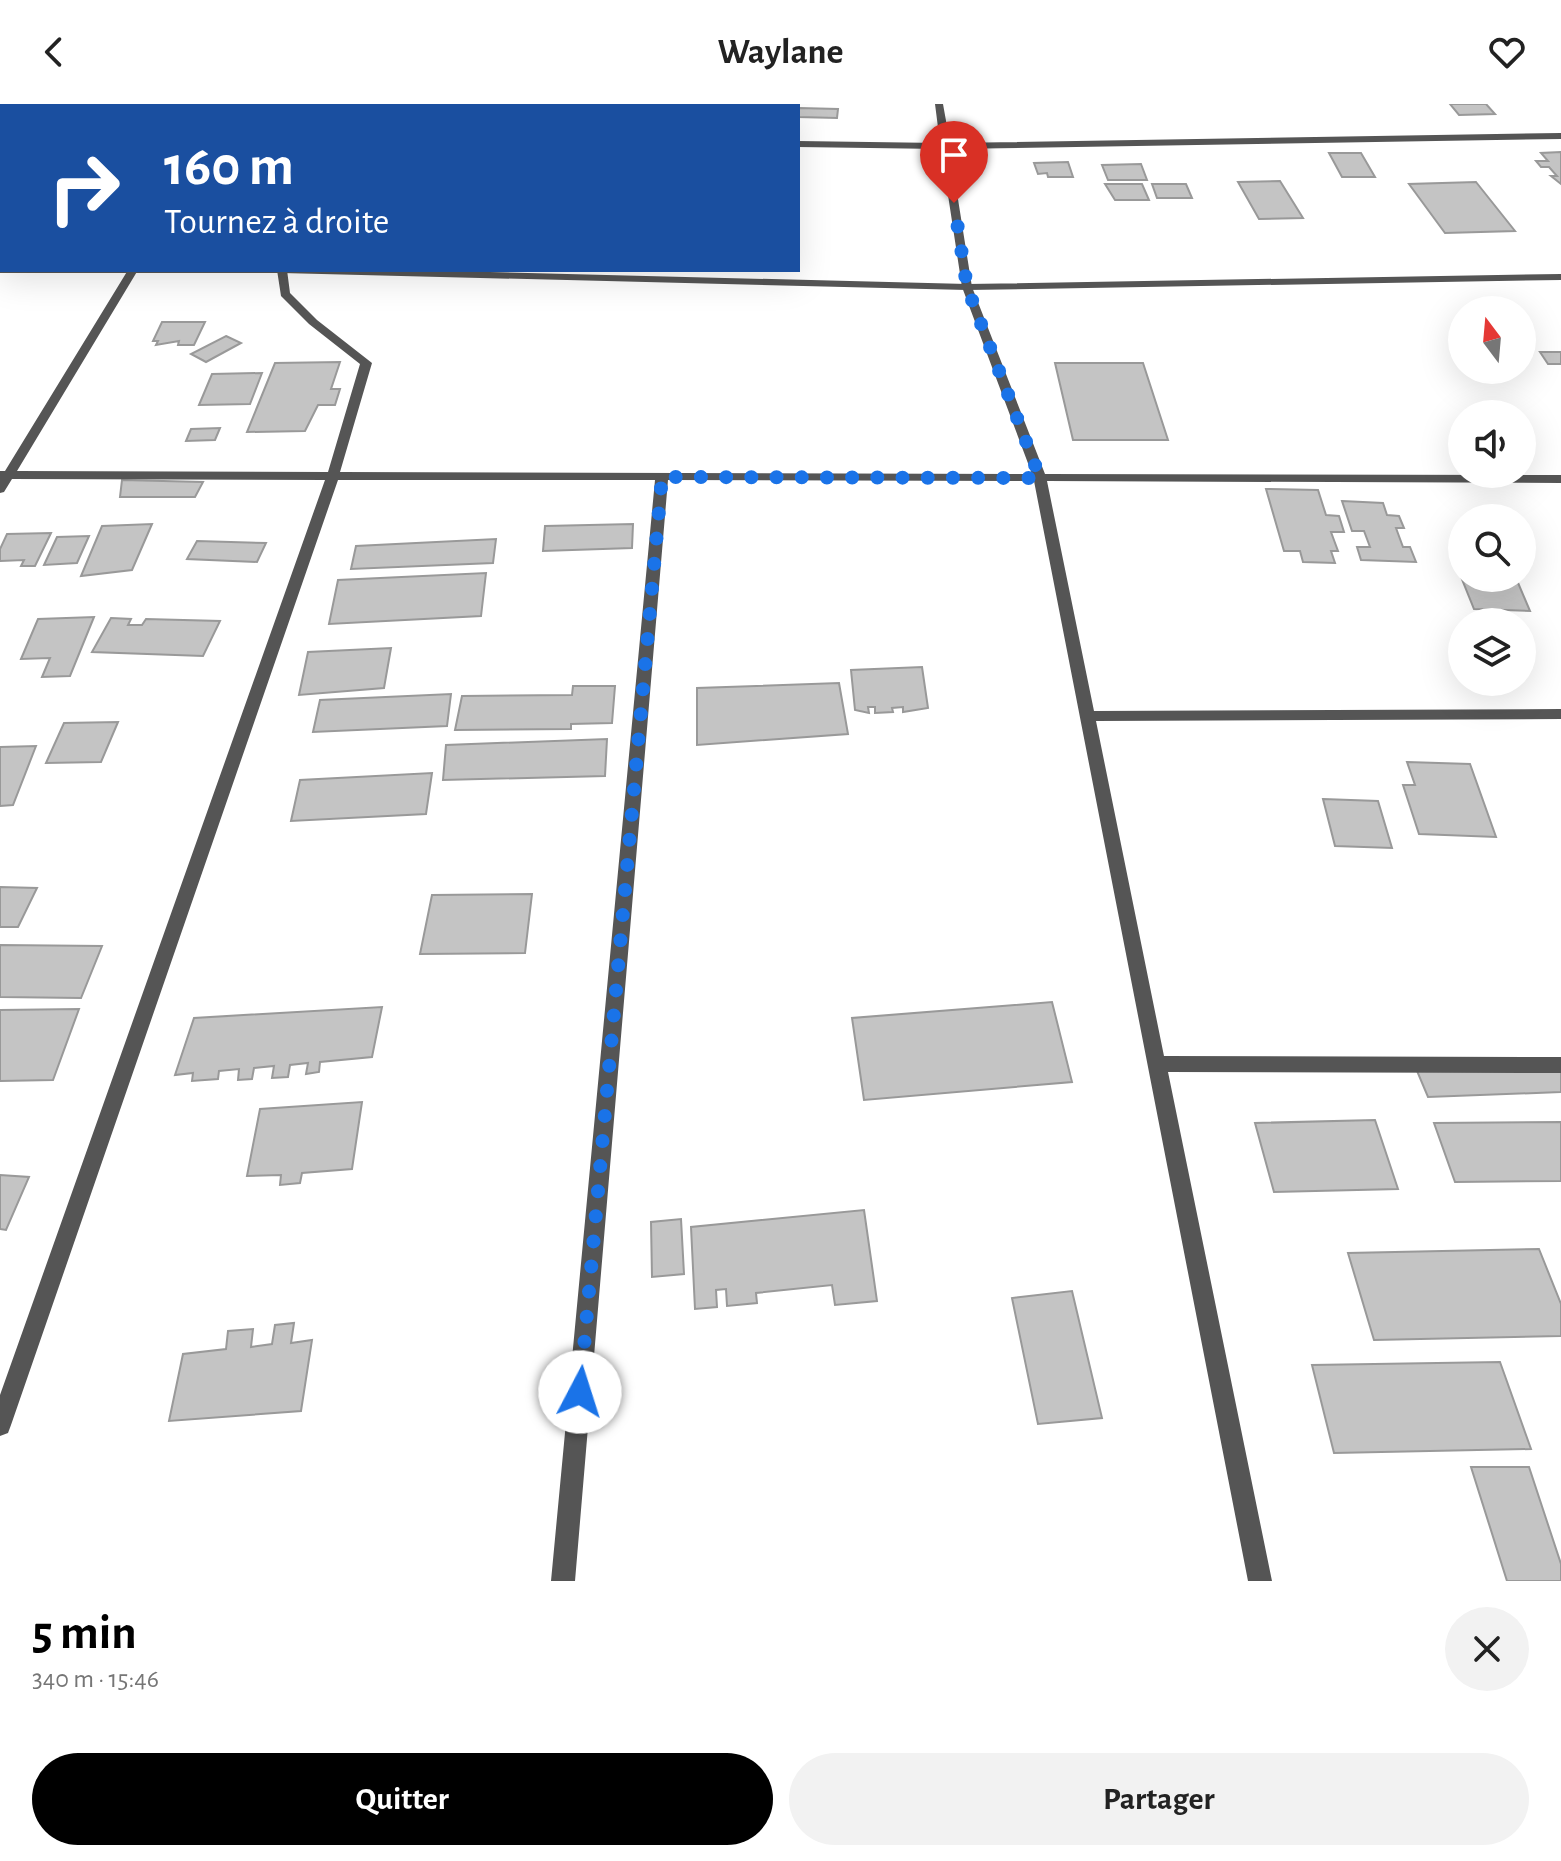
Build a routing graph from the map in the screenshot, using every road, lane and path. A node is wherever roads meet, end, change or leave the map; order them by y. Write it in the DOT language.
graph roads {
  1 [pos="939,104"];
  2 [pos="1561,136"];
  3 [pos="800,144"];
  4 [pos="946,146"];
  5 [pos="132,272"];
  6 [pos="282,272"];
  7 [pos="363,272"];
  8 [pos="1561,277"];
  9 [pos="967,287"];
  10 [pos="4,475"];
  11 [pos="333,476"];
  12 [pos="662,477"];
  13 [pos="1040,478"];
  14 [pos="1561,479"];
  15 [pos="0,489"];
  16 [pos="1561,714"];
  17 [pos="1088,716"];
  18 [pos="1157,1064"];
  19 [pos="1561,1065"];
  20 [pos="0,1425"];
  21 [pos="563,1581"];
  22 [pos="1260,1581"];
  1 -- 4 [label="street"];
  2 -- 4 [label="street"];
  3 -- 4 [label="street"];
  4 -- 9 [label="street"];
  5 -- 10 [label="street"];
  6 -- 11 [label="street"];
  7 -- 9 [label="street"];
  8 -- 9 [label="street"];
  9 -- 13 [label="street"];
  10 -- 11 [label="street"];
  10 -- 15 [label="street"];
  11 -- 12 [label="street"];
  11 -- 20 [label="street"];
  12 -- 13 [label="street"];
  12 -- 21 [label="street"];
  13 -- 14 [label="street"];
  13 -- 17 [label="street"];
  16 -- 17 [label="street"];
  17 -- 18 [label="street"];
  18 -- 19 [label="street"];
  18 -- 22 [label="street"];
}
